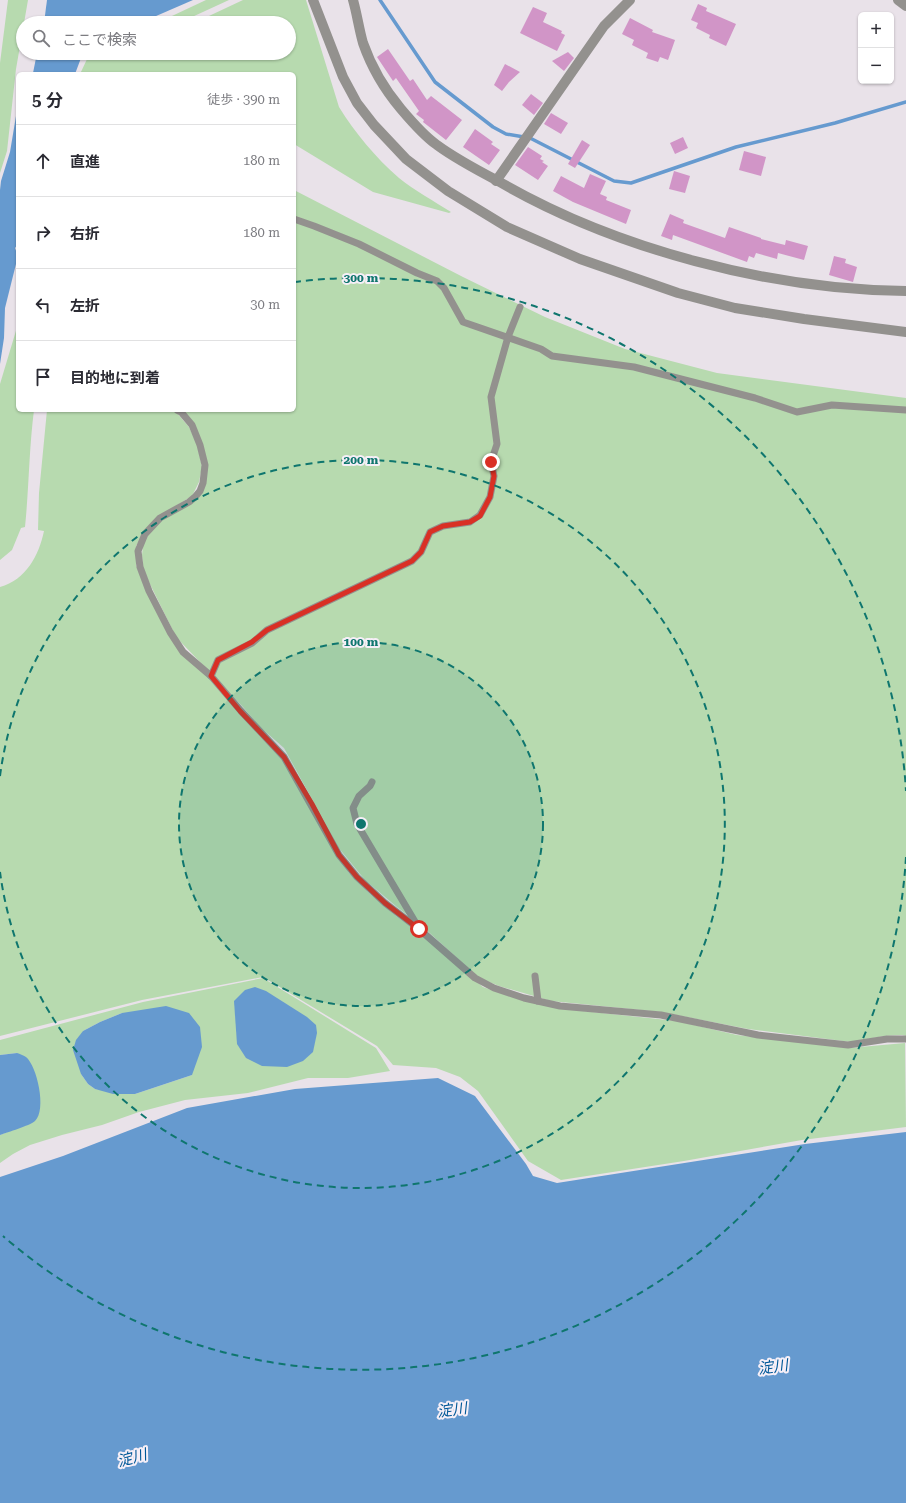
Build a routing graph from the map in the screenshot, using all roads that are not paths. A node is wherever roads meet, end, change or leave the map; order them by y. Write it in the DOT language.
graph roads {
  1 [pos="313,0"];
  2 [pos="353,0"];
  3 [pos="630,0"];
  4 [pos="898,0"];
  5 [pos="906,6"];
  6 [pos="496,181"];
  7 [pos="296,220"];
  8 [pos="906,291"];
  9 [pos="520,306"];
  10 [pos="906,332"];
  11 [pos="508,337"];
  12 [pos="906,410"];
  13 [pos="180,412"];
  14 [pos="211,676"];
  15 [pos="372,782"];
  16 [pos="419,929"];
  17 [pos="536,976"];
  18 [pos="538,1001"];
  19 [pos="906,1039"];
  1 -- 10 [label="street"];
  2 -- 6 [label="street"];
  3 -- 6 [label="street"];
  4 -- 5 [label="street"];
  6 -- 8 [label="street"];
  7 -- 11 [label="lane"];
  9 -- 11 [label="lane"];
  11 -- 12 [label="lane"];
  11 -- 14 [label="lane"];
  13 -- 14 [label="lane"];
  14 -- 16 [label="lane"];
  15 -- 16 [label="lane"];
  16 -- 18 [label="lane"];
  17 -- 18 [label="lane"];
  18 -- 19 [label="lane"];
}
